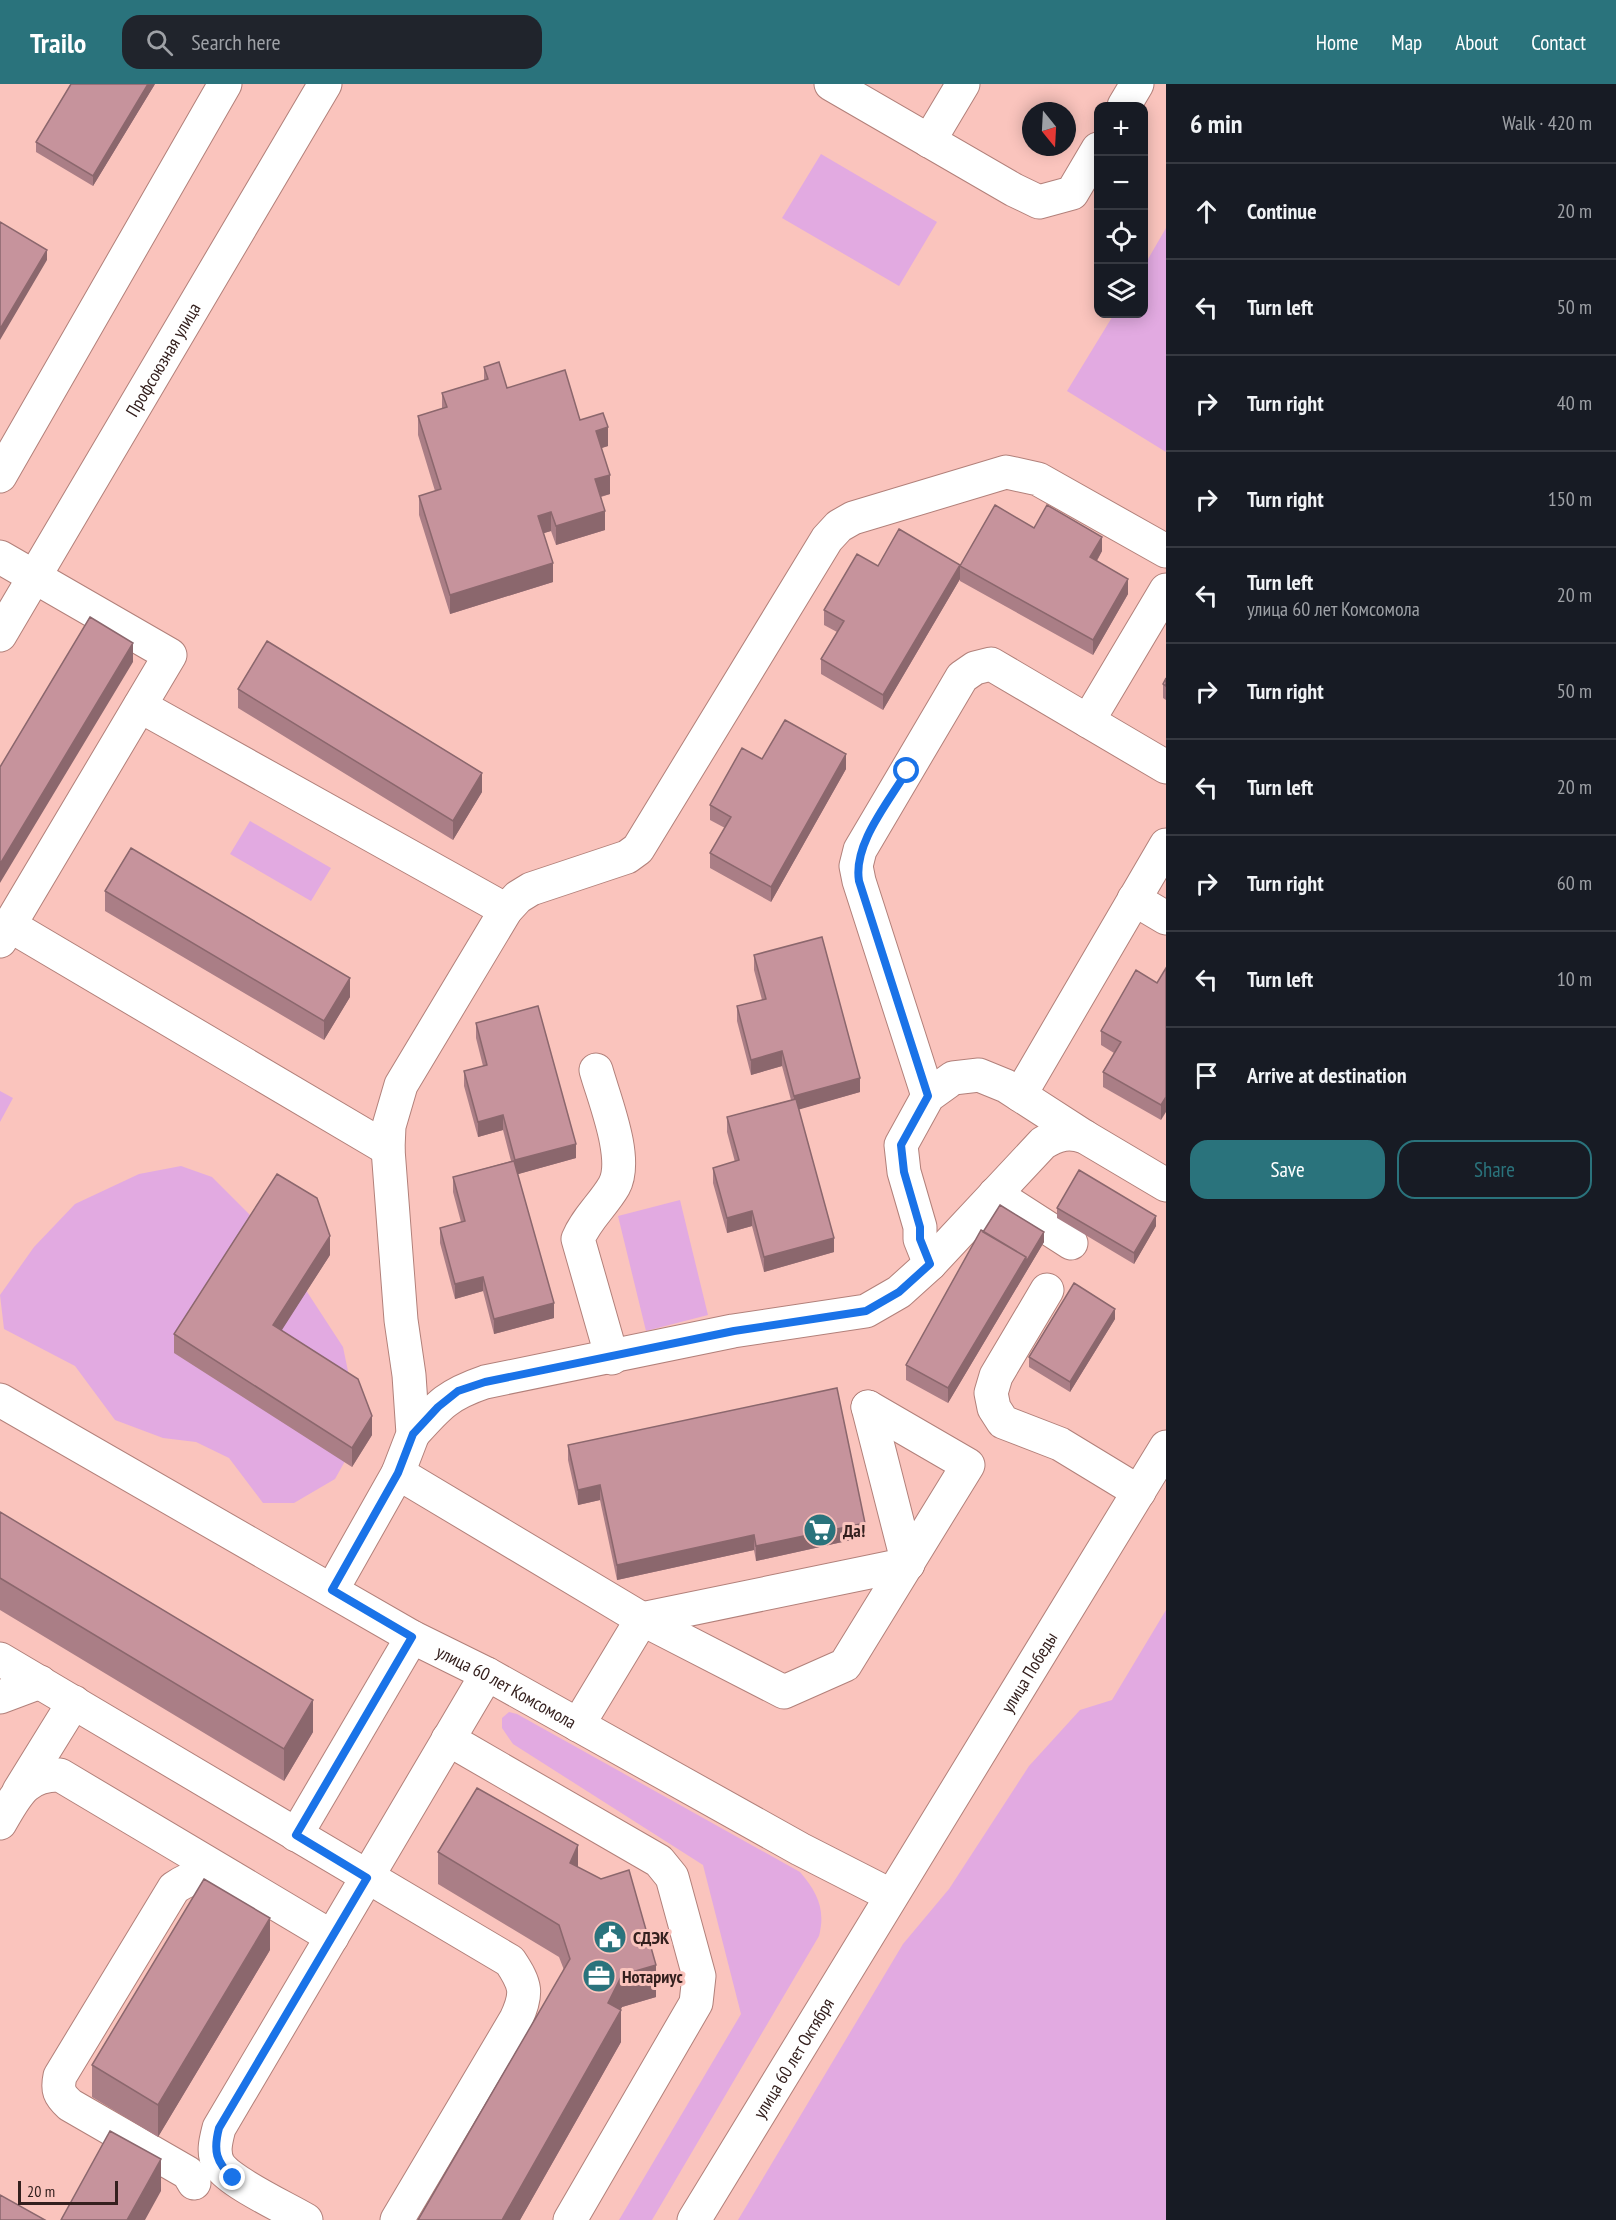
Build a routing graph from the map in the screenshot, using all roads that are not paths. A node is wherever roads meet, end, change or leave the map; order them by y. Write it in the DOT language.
graph roads {
  1 [pos="225,84"];
  2 [pos="325,84"];
  3 [pos="831,84"];
  4 [pos="963,84"];
  5 [pos="1137,84"];
  6 [pos="1126,102"];
  7 [pos="929,141"];
  8 [pos="1094,156"];
  9 [pos="0,476"];
  10 [pos="1166,551"];
  11 [pos="0,557"];
  12 [pos="36,575"];
  13 [pos="1166,590"];
  14 [pos="0,636"];
  15 [pos="140,706"];
  16 [pos="1088,722"];
  17 [pos="1166,767"];
  18 [pos="1166,845"];
  19 [pos="1134,899"];
  20 [pos="506,910"];
  21 [pos="1166,918"];
  22 [pos="5,933"];
  23 [pos="596,1070"];
  24 [pos="1020,1095"];
  25 [pos="928,1096"];
  26 [pos="1085,1137"];
  27 [pos="388,1149"];
  28 [pos="1166,1185"];
  29 [pos="995,1194"];
  30 [pos="1071,1244"];
  31 [pos="930,1264"];
  32 [pos="1047,1290"];
  33 [pos="612,1358"];
  34 [pos="0,1400"];
  35 [pos="413,1434"];
  36 [pos="1166,1448"];
  37 [pos="398,1473"];
  38 [pos="1139,1492"];
  39 [pos="332,1590"];
  40 [pos="642,1619"];
  41 [pos="412,1637"];
  42 [pos="0,1659"];
  43 [pos="487,1674"];
  44 [pos="40,1682"];
  45 [pos="0,1697"];
  46 [pos="74,1702"];
  47 [pos="578,1725"];
  48 [pos="448,1739"];
  49 [pos="16,1795"];
  50 [pos="0,1822"];
  51 [pos="296,1835"];
  52 [pos="232,1878"];
  53 [pos="367,1878"];
  54 [pos="890,1895"];
  55 [pos="332,1937"];
  56 [pos="194,2184"];
  57 [pos="306,2220"];
  58 [pos="397,2220"];
  59 [pos="570,2220"];
  60 [pos="694,2220"];
  1 -- 9 [label="street"];
  2 -- 12 [label="street, Профсоюзная улица"];
  3 -- 7 [label="street"];
  4 -- 7 [label="street"];
  5 -- 6 [label="street"];
  7 -- 8 [label="street"];
  10 -- 20 [label="street"];
  11 -- 12 [label="street"];
  12 -- 14 [label="street, Профсоюзная улица"];
  12 -- 15 [label="street"];
  13 -- 16 [label="street"];
  15 -- 20 [label="street"];
  15 -- 22 [label="street"];
  16 -- 17 [label="street"];
  16 -- 25 [label="street"];
  18 -- 19 [label="street"];
  19 -- 21 [label="street"];
  19 -- 24 [label="street"];
  20 -- 27 [label="street"];
  22 -- 27 [label="street"];
  23 -- 33 [label="street"];
  24 -- 25 [label="street"];
  24 -- 26 [label="street"];
  25 -- 31 [label="street"];
  26 -- 28 [label="street"];
  26 -- 29 [label="street"];
  27 -- 35 [label="street"];
  29 -- 30 [label="street"];
  29 -- 31 [label="street"];
  31 -- 33 [label="street"];
  32 -- 38 [label="street"];
  33 -- 35 [label="street"];
  34 -- 39 [label="street, улица 60 лет Комсомола"];
  35 -- 37 [label="street"];
  36 -- 38 [label="street, улица Победы"];
  37 -- 39 [label="street"];
  37 -- 40 [label="street"];
  38 -- 54 [label="street, улица Победы"];
  39 -- 41 [label="street, улица 60 лет Комсомола"];
  40 -- 40 [label="street"];
  40 -- 47 [label="street"];
  41 -- 43 [label="street, улица 60 лет Комсомола"];
  41 -- 51 [label="street"];
  42 -- 44 [label="street"];
  43 -- 47 [label="street, улица 60 лет Комсомола"];
  43 -- 48 [label="street"];
  44 -- 45 [label="street"];
  44 -- 46 [label="street"];
  46 -- 49 [label="street"];
  46 -- 51 [label="street"];
  47 -- 54 [label="street, улица 60 лет Комсомола"];
  48 -- 53 [label="street"];
  48 -- 59 [label="street"];
  49 -- 50 [label="street"];
  49 -- 52 [label="street"];
  51 -- 53 [label="street"];
  52 -- 55 [label="street"];
  52 -- 56 [label="street"];
  53 -- 55 [label="street"];
  53 -- 58 [label="street"];
  54 -- 60 [label="street, улица 60 лет Октября"];
  55 -- 57 [label="street"];
}
